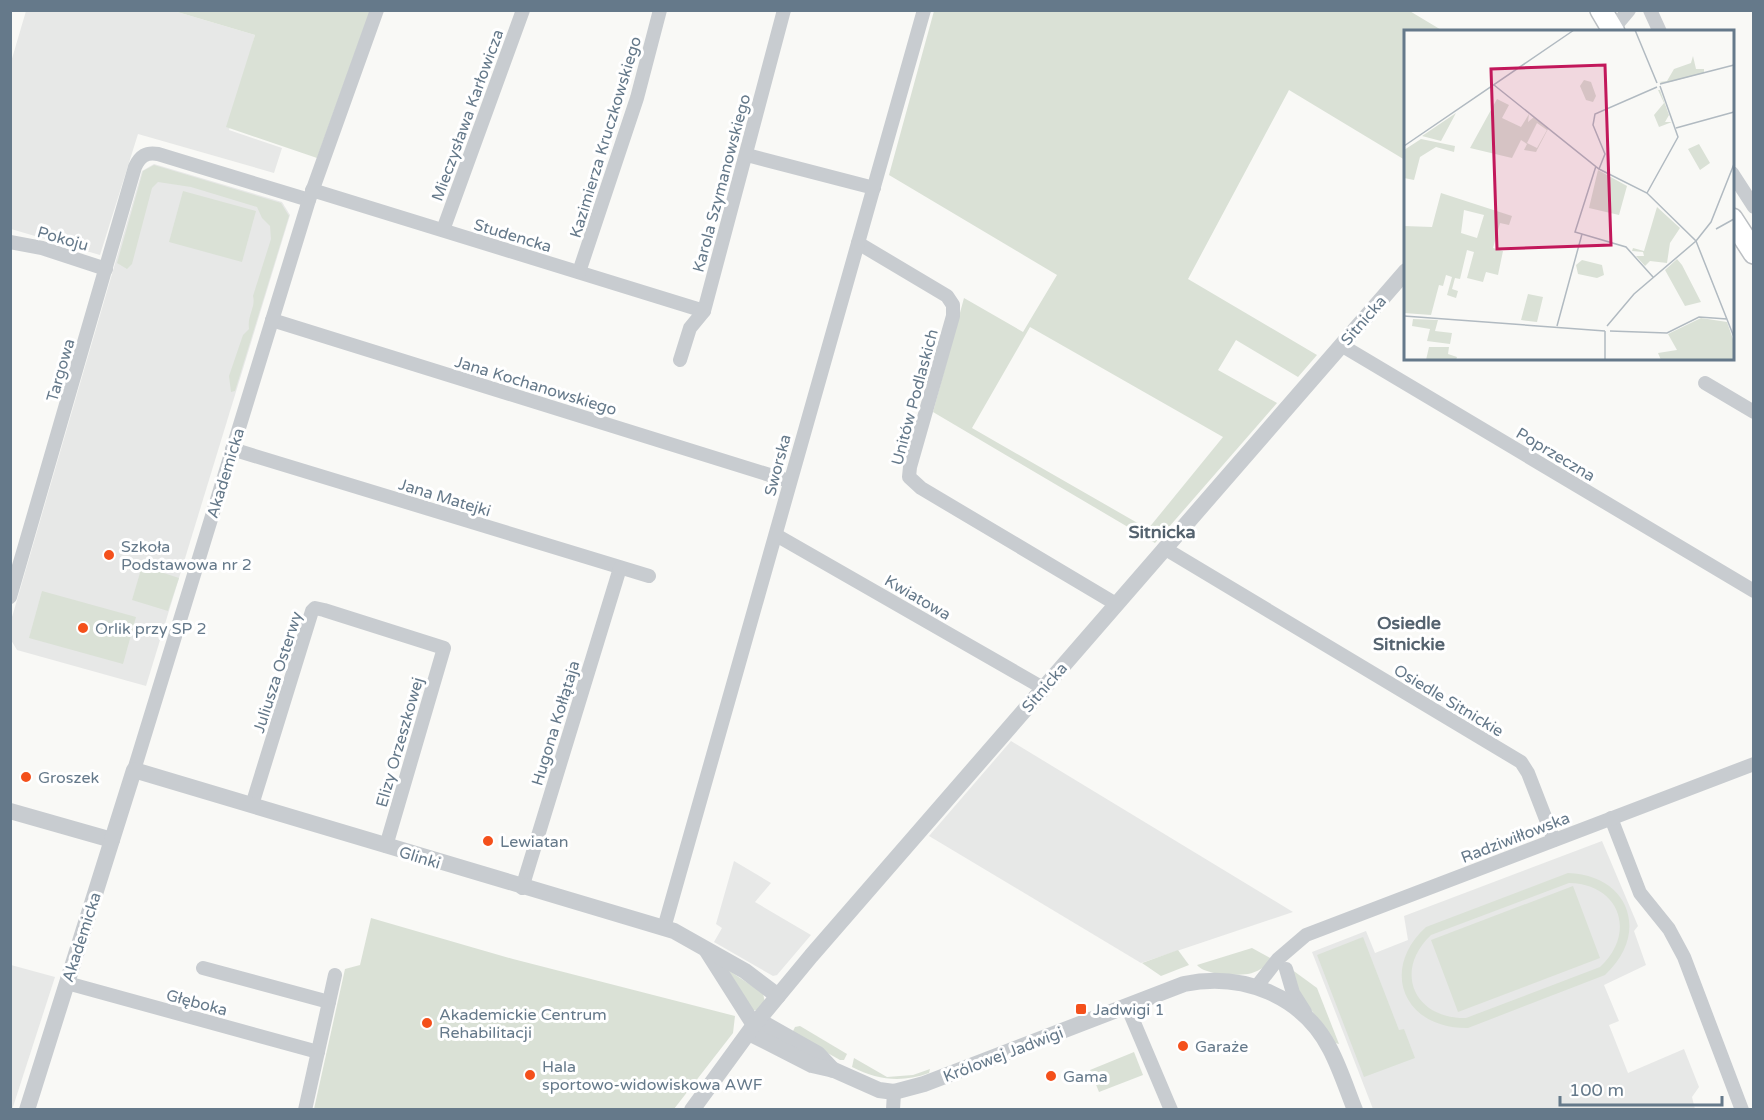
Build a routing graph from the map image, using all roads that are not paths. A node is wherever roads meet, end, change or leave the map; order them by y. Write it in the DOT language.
graph roads {
  1 [pos="377,10"];
  2 [pos="523,10"];
  3 [pos="660,10"];
  4 [pos="784,10"];
  5 [pos="924,10"];
  6 [pos="1601,10"];
  7 [pos="1629,10"];
  8 [pos="1650,10"];
  9 [pos="1611,30"];
  10 [pos="1613,30"];
  11 [pos="1658,30"];
  12 [pos="144,154"];
  13 [pos="747,154"];
  14 [pos="1734,176"];
  15 [pos="874,188"];
  16 [pos="311,195"];
  17 [pos="1754,207"];
  18 [pos="1734,222"];
  19 [pos="443,230"];
  20 [pos="10,242"];
  21 [pos="858,243"];
  22 [pos="1754,253"];
  23 [pos="106,269"];
  24 [pos="579,272"];
  25 [pos="1404,273"];
  26 [pos="704,311"];
  27 [pos="272,320"];
  28 [pos="1341,345"];
  29 [pos="680,360"];
  30 [pos="1705,382"];
  31 [pos="1754,412"];
  32 [pos="232,449"];
  33 [pos="789,481"];
  34 [pos="776,535"];
  35 [pos="1164,548"];
  36 [pos="620,568"];
  37 [pos="649,576"];
  38 [pos="1754,591"];
  39 [pos="10,597"];
  40 [pos="1116,604"];
  41 [pos="444,648"];
  42 [pos="1043,687"];
  43 [pos="1754,764"];
  44 [pos="134,770"];
  45 [pos="252,805"];
  46 [pos="10,810"];
  47 [pos="1611,818"];
  48 [pos="112,840"];
  49 [pos="1554,840"];
  50 [pos="386,846"];
  51 [pos="522,888"];
  52 [pos="663,928"];
  53 [pos="705,947"];
  54 [pos="1293,947"];
  55 [pos="203,968"];
  56 [pos="1286,969"];
  57 [pos="335,975"];
  58 [pos="67,984"];
  59 [pos="1257,986"];
  60 [pos="1274,993"];
  61 [pos="778,996"];
  62 [pos="329,1002"];
  63 [pos="1127,1006"];
  64 [pos="1313,1024"];
  65 [pos="754,1026"];
  66 [pos="318,1052"];
  67 [pos="894,1092"];
  68 [pos="27,1110"];
  69 [pos="305,1110"];
  70 [pos="692,1110"];
  71 [pos="893,1110"];
  72 [pos="1171,1110"];
  73 [pos="1355,1110"];
  74 [pos="1742,1110"];
  1 -- 16 [label="street, Akademicka"];
  2 -- 19 [label="street, Mieczysława Karłowicza"];
  3 -- 24 [label="street, Kazimierza Kruczkowskiego"];
  4 -- 13 [label="street, Karola Szymanowskiego"];
  5 -- 15 [label="street, Sworska"];
  6 -- 9 [label="main road"];
  7 -- 10 [label="street"];
  8 -- 11 [label="street"];
  12 -- 16 [label="street, Studencka"];
  12 -- 23 [label="street, Targowa"];
  13 -- 15 [label="street"];
  13 -- 26 [label="street, Karola Szymanowskiego"];
  14 -- 17 [label="street"];
  15 -- 21 [label="street, Sworska"];
  16 -- 19 [label="street, Studencka"];
  16 -- 27 [label="street, Akademicka"];
  18 -- 22 [label="main road"];
  19 -- 24 [label="street, Studencka"];
  20 -- 23 [label="street, Pokoju"];
  21 -- 33 [label="street, Sworska"];
  21 -- 40 [label="street, Unitów Podlaskich"];
  23 -- 39 [label="street, Targowa"];
  24 -- 26 [label="street, Studencka"];
  25 -- 28 [label="street, Sitnicka"];
  26 -- 29 [label="street, Karola Szymanowskiego"];
  27 -- 32 [label="street, Akademicka"];
  27 -- 33 [label="street, Jana Kochanowskiego"];
  28 -- 35 [label="street, Sitnicka"];
  28 -- 38 [label="street, Poprzeczna"];
  30 -- 31 [label="street"];
  32 -- 36 [label="street, Jana Matejki"];
  32 -- 44 [label="street, Akademicka"];
  33 -- 34 [label="street, Sworska"];
  34 -- 42 [label="street, Kwiatowa"];
  34 -- 52 [label="street, Sworska"];
  35 -- 40 [label="street, Sitnicka"];
  35 -- 49 [label="street, Osiedle Sitnickie"];
  36 -- 37 [label="street, Jana Matejki"];
  36 -- 51 [label="street, Hugona Kołłątaja"];
  40 -- 42 [label="street, Sitnicka"];
  41 -- 45 [label="street, Juliusza Osterwy"];
  41 -- 50 [label="street, Elizy Orzeszkowej"];
  42 -- 61 [label="street, Sitnicka"];
  43 -- 47 [label="street, Radziwiłłowska"];
  44 -- 45 [label="street, Glinki"];
  44 -- 48 [label="street, Akademicka"];
  45 -- 50 [label="street, Glinki"];
  46 -- 48 [label="street"];
  47 -- 49 [label="street, Radziwiłłowska"];
  47 -- 74 [label="street"];
  48 -- 58 [label="street, Akademicka"];
  49 -- 54 [label="street, Radziwiłłowska"];
  50 -- 51 [label="street, Glinki"];
  51 -- 52 [label="street, Glinki"];
  52 -- 53 [label="street, Glinki"];
  53 -- 61 [label="street, Glinki"];
  53 -- 65 [label="street"];
  54 -- 56 [label="street"];
  54 -- 59 [label="street, Radziwiłłowska"];
  55 -- 62 [label="street, Głęboka"];
  56 -- 60 [label="street"];
  56 -- 64 [label="street"];
  57 -- 62 [label="street"];
  58 -- 66 [label="street, Głęboka"];
  58 -- 68 [label="street, Akademicka"];
  59 -- 60 [label="street, Królowej Jadwigi"];
  59 -- 63 [label="street, Królowej Jadwigi"];
  60 -- 64 [label="street, Królowej Jadwigi"];
  61 -- 65 [label="street, Sitnicka"];
  62 -- 66 [label="street"];
  63 -- 67 [label="street, Królowej Jadwigi"];
  63 -- 72 [label="street"];
  64 -- 73 [label="street, Królowej Jadwigi"];
  65 -- 67 [label="street"];
  65 -- 70 [label="street, Sitnicka"];
  66 -- 69 [label="street"];
  67 -- 71 [label="street"];
}
